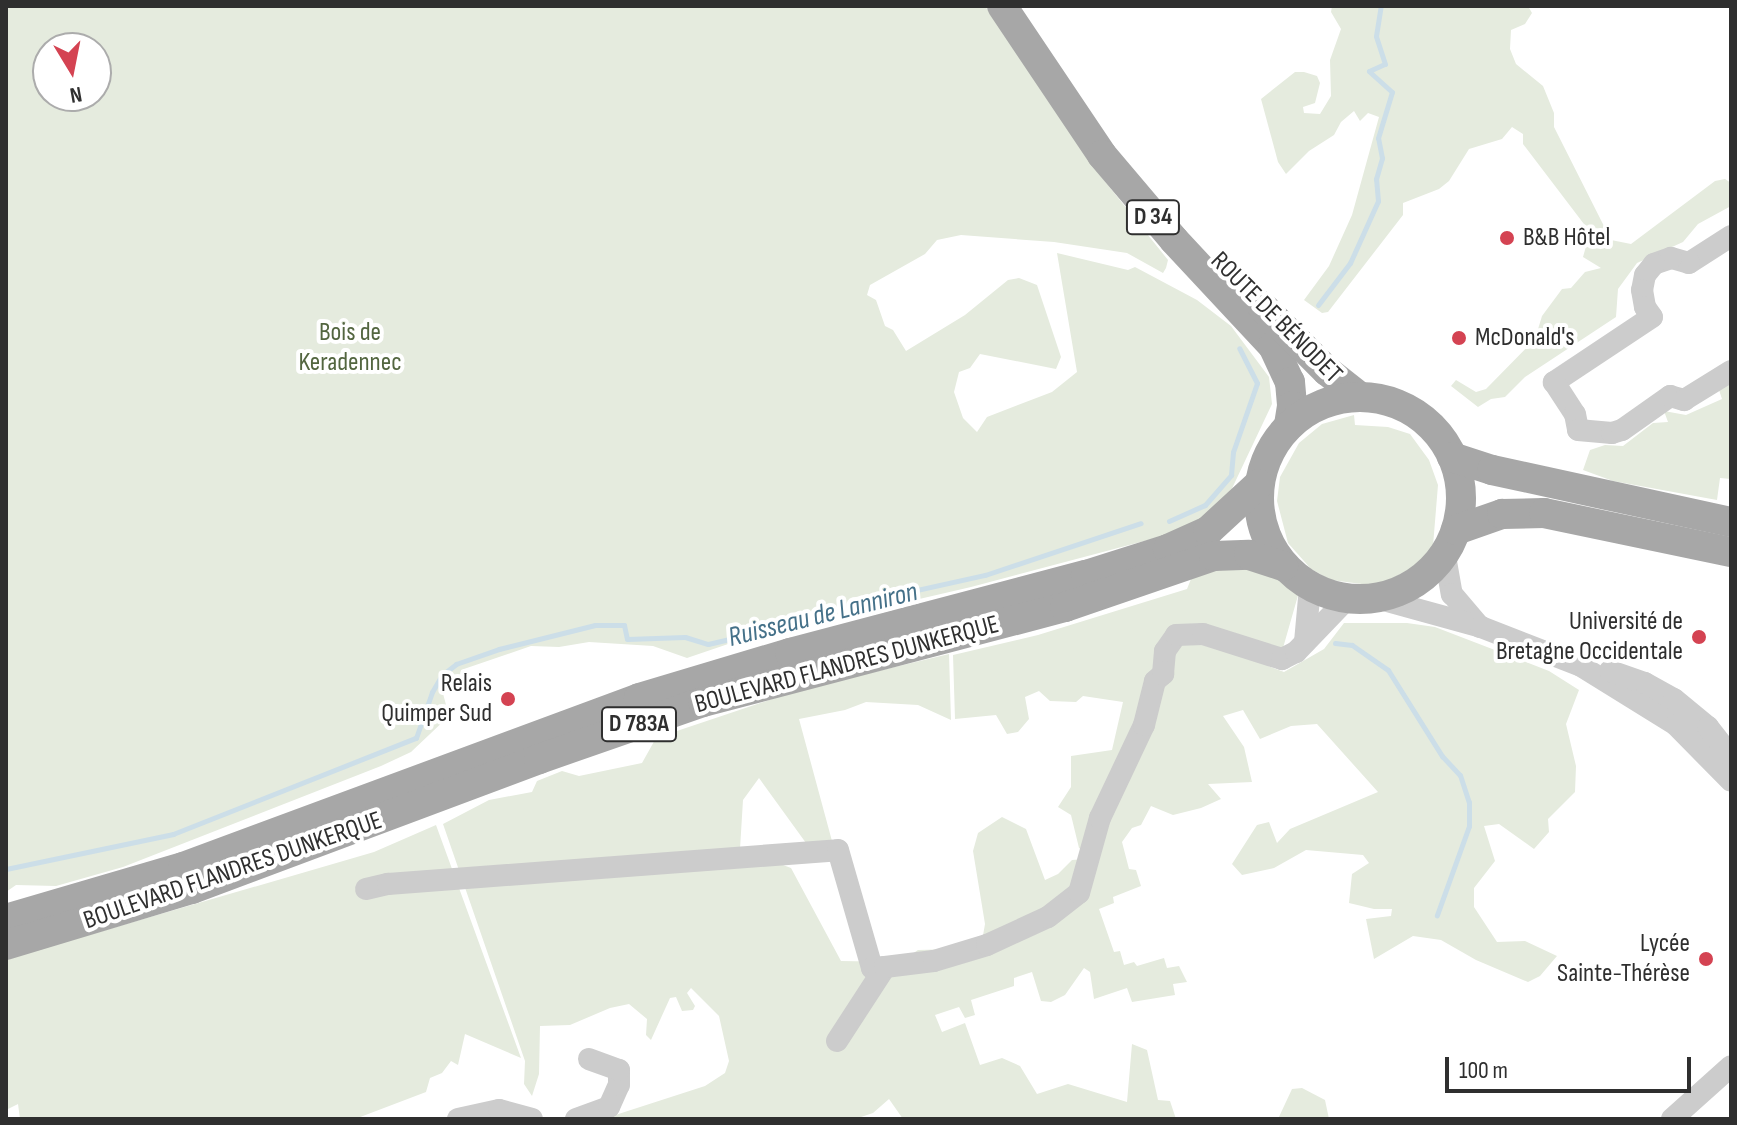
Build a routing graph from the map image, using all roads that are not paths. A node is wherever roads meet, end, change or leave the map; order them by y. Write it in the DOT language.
graph roads {
  1 [pos="1002,6"];
  2 [pos="1023,6"];
  3 [pos="1731,236"];
  4 [pos="1731,371"];
  5 [pos="1360,397"];
  6 [pos="1289,426"];
  7 [pos="1452,457"];
  8 [pos="1259,484"];
  9 [pos="1731,522"];
  10 [pos="1450,543"];
  11 [pos="1731,552"];
  12 [pos="1283,566"];
  13 [pos="1310,587"];
  14 [pos="1362,599"];
  15 [pos="1481,627"];
  16 [pos="1305,642"];
  17 [pos="1581,666"];
  18 [pos="1731,756"];
  19 [pos="1731,781"];
  20 [pos="366,889"];
  21 [pos="6,919"];
  22 [pos="6,945"];
  23 [pos="885,967"];
  24 [pos="837,1041"];
  25 [pos="589,1059"];
  26 [pos="1731,1066"];
  27 [pos="458,1119"];
  28 [pos="532,1119"];
  29 [pos="576,1119"];
  30 [pos="1672,1119"];
  1 -- 6 [label="main road, ROUTE DE BÉNODET / D 34"];
  2 -- 5 [label="main road, ROUTE DE BÉNODET / D 34"];
  3 -- 4 [label="street"];
  5 -- 6 [label="main road"];
  5 -- 7 [label="main road"];
  6 -- 8 [label="main road"];
  7 -- 9 [label="main road"];
  7 -- 10 [label="main road"];
  8 -- 12 [label="main road"];
  8 -- 21 [label="main road, BOULEVARD FLANDRES DUNKERQUE / D 783A"];
  10 -- 11 [label="main road"];
  10 -- 14 [label="main road"];
  10 -- 15 [label="street"];
  12 -- 13 [label="main road"];
  12 -- 22 [label="main road, BOULEVARD FLANDRES DUNKERQUE / D 783A"];
  13 -- 14 [label="main road"];
  13 -- 16 [label="street"];
  14 -- 15 [label="street"];
  14 -- 16 [label="street"];
  15 -- 17 [label="street"];
  16 -- 23 [label="street"];
  17 -- 18 [label="street"];
  17 -- 19 [label="street"];
  20 -- 23 [label="street"];
  23 -- 24 [label="street"];
  25 -- 29 [label="street"];
  26 -- 30 [label="street"];
  27 -- 28 [label="street"];
}
